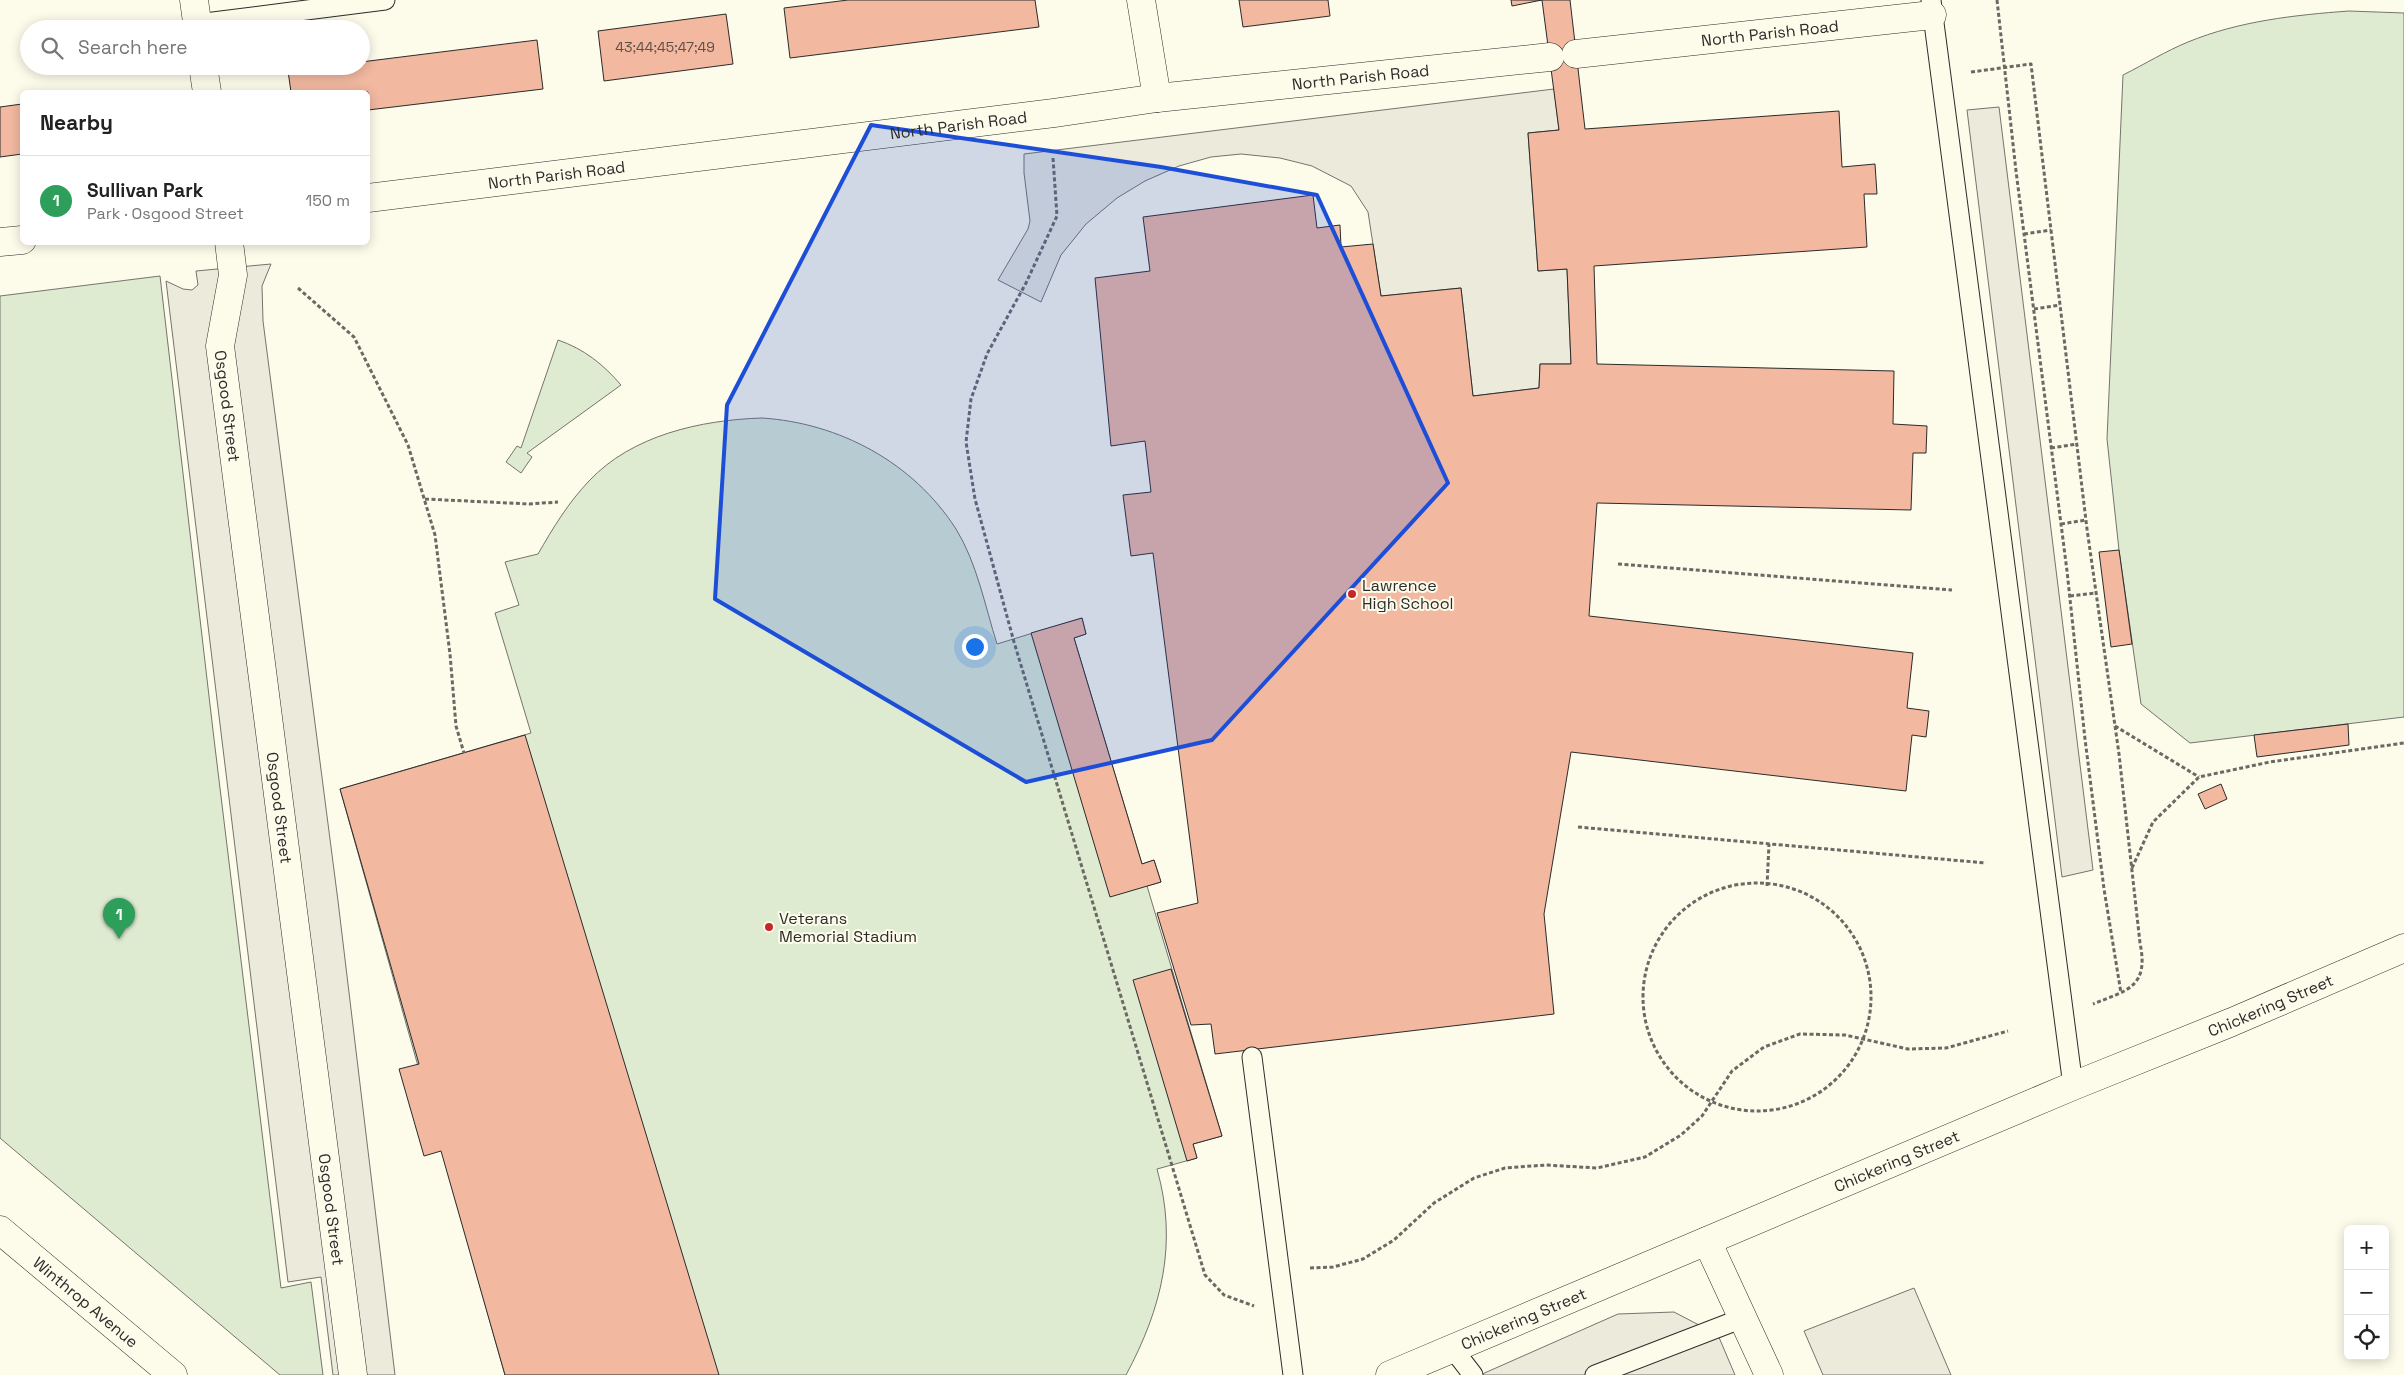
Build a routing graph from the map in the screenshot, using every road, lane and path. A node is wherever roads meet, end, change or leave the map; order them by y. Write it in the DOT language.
graph roads {
  1 [pos="384,0"];
  2 [pos="1141,0"];
  3 [pos="1997,0"];
  4 [pos="1931,7"];
  5 [pos="196,17"];
  6 [pos="1576,54"];
  7 [pos="1550,57"];
  8 [pos="2004,67"];
  9 [pos="1970,72"];
  10 [pos="204,75"];
  11 [pos="207,90"];
  12 [pos="1157,98"];
  13 [pos="1053,158"];
  14 [pos="370,198"];
  15 [pos="2051,230"];
  16 [pos="2024,234"];
  17 [pos="20,240"];
  18 [pos="0,242"];
  19 [pos="229,245"];
  20 [pos="298,288"];
  21 [pos="2060,305"];
  22 [pos="2034,309"];
  23 [pos="2077,444"];
  24 [pos="2051,448"];
  25 [pos="425,499"];
  26 [pos="558,502"];
  27 [pos="2086,520"];
  28 [pos="2061,524"];
  29 [pos="1618,564"];
  30 [pos="1952,590"];
  31 [pos="2096,593"];
  32 [pos="2070,596"];
  33 [pos="2115,726"];
  34 [pos="2404,743"];
  35 [pos="464,753"];
  36 [pos="2199,778"];
  37 [pos="1578,827"];
  38 [pos="1769,844"];
  39 [pos="1986,863"];
  40 [pos="2132,869"];
  41 [pos="1767,886"];
  42 [pos="2404,948"];
  43 [pos="2121,993"];
  44 [pos="2085,1008"];
  45 [pos="2008,1031"];
  46 [pos="1863,1039"];
  47 [pos="1252,1057"];
  48 [pos="2073,1086"];
  49 [pos="1711,1103"];
  50 [pos="0,1230"];
  51 [pos="1707,1241"];
  52 [pos="1279,1271"];
  53 [pos="1284,1308"];
  54 [pos="1743,1318"];
  55 [pos="1453,1349"];
  56 [pos="173,1375"];
  57 [pos="354,1375"];
  58 [pos="1293,1375"];
  59 [pos="1390,1375"];
  60 [pos="1473,1375"];
  61 [pos="1595,1375"];
  62 [pos="1769,1375"];
  1 -- 5 [label="lane"];
  2 -- 12 [label="street"];
  3 -- 8 [label="path"];
  4 -- 6 [label="street, North Parish Road"];
  4 -- 48 [label="lane"];
  7 -- 12 [label="street, North Parish Road"];
  8 -- 9 [label="path"];
  8 -- 15 [label="path"];
  8 -- 16 [label="path"];
  10 -- 11 [label="street"];
  12 -- 14 [label="street, North Parish Road"];
  13 -- 53 [label="path"];
  15 -- 16 [label="path"];
  15 -- 21 [label="path"];
  16 -- 22 [label="path"];
  17 -- 18 [label="street"];
  19 -- 57 [label="street, Osgood Street"];
  20 -- 25 [label="path"];
  21 -- 22 [label="path"];
  21 -- 23 [label="path"];
  22 -- 24 [label="path"];
  23 -- 24 [label="path"];
  23 -- 27 [label="path"];
  24 -- 28 [label="path"];
  25 -- 26 [label="path"];
  25 -- 35 [label="path"];
  27 -- 28 [label="path"];
  27 -- 31 [label="path"];
  28 -- 32 [label="path"];
  29 -- 30 [label="path"];
  31 -- 32 [label="path"];
  31 -- 33 [label="path"];
  32 -- 43 [label="path"];
  33 -- 36 [label="path"];
  33 -- 40 [label="path"];
  34 -- 36 [label="path"];
  36 -- 40 [label="path"];
  37 -- 38 [label="path"];
  38 -- 39 [label="path"];
  38 -- 41 [label="path"];
  40 -- 43 [label="path"];
  41 -- 46 [label="path"];
  41 -- 49 [label="path"];
  42 -- 48 [label="street, Chickering Street"];
  43 -- 44 [label="path"];
  45 -- 46 [label="path"];
  46 -- 49 [label="path"];
  46 -- 49 [label="path"];
  47 -- 52 [label="lane"];
  48 -- 51 [label="street, Chickering Street"];
  49 -- 52 [label="path"];
  50 -- 56 [label="street, Winthrop Avenue"];
  51 -- 54 [label="street"];
  51 -- 55 [label="street, Chickering Street"];
  52 -- 53 [label="lane"];
  53 -- 58 [label="lane"];
  54 -- 61 [label="lane"];
  54 -- 62 [label="street"];
  55 -- 59 [label="street, Chickering Street"];
  55 -- 60 [label="lane"];
}
